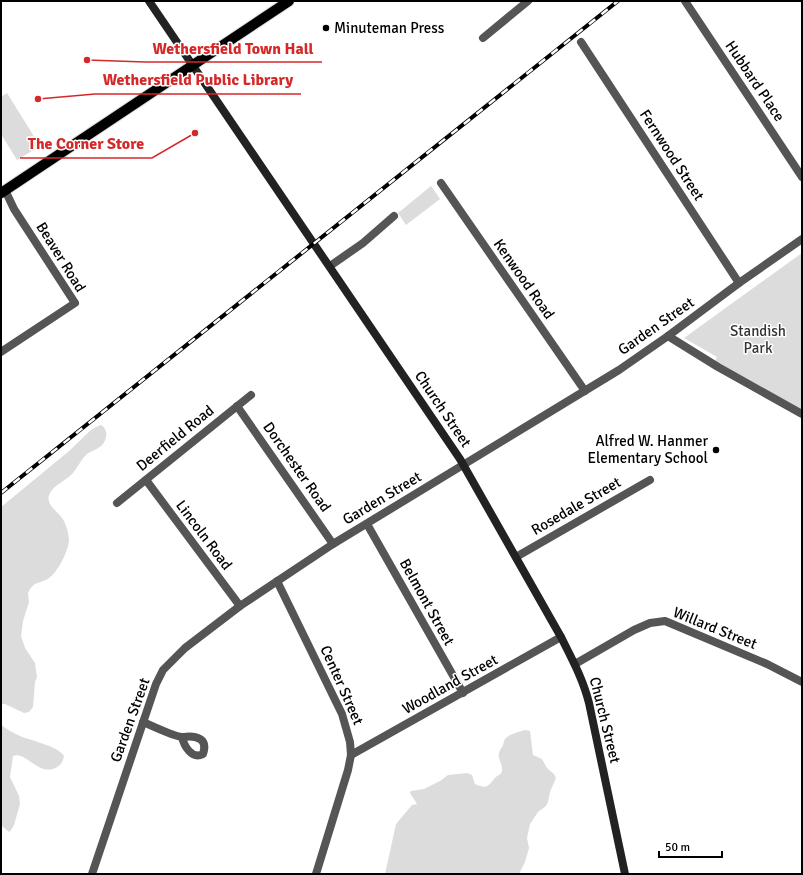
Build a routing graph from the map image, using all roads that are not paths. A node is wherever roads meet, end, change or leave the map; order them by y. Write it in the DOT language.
graph roads {
  1 [pos="148,1"];
  2 [pos="289,1"];
  3 [pos="528,1"];
  4 [pos="685,1"];
  5 [pos="483,38"];
  6 [pos="581,42"];
  7 [pos="193,66"];
  8 [pos="802,177"];
  9 [pos="441,182"];
  10 [pos="3,192"];
  11 [pos="394,216"];
  12 [pos="802,239"];
  13 [pos="330,266"];
  14 [pos="739,283"];
  15 [pos="668,336"];
  16 [pos="1,352"];
  17 [pos="585,390"];
  18 [pos="251,395"];
  19 [pos="237,406"];
  20 [pos="802,414"];
  21 [pos="464,465"];
  22 [pos="146,480"];
  23 [pos="650,480"];
  24 [pos="117,503"];
  25 [pos="367,524"];
  26 [pos="333,544"];
  27 [pos="516,557"];
  28 [pos="278,581"];
  29 [pos="240,606"];
  30 [pos="561,637"];
  31 [pos="575,664"];
  32 [pos="802,682"];
  33 [pos="463,693"];
  34 [pos="142,722"];
  35 [pos="182,737"];
  36 [pos="352,755"];
  37 [pos="92,874"];
  38 [pos="316,874"];
  39 [pos="625,874"];
  1 -- 7 [label="street, Church Street"];
  2 -- 7 [label="main road"];
  3 -- 5 [label="street"];
  4 -- 8 [label="street, Hubbard Place"];
  6 -- 14 [label="street, Fernwood Street"];
  7 -- 10 [label="main road"];
  7 -- 13 [label="street, Church Street"];
  9 -- 17 [label="street, Kenwood Road"];
  10 -- 16 [label="street, Beaver Road"];
  11 -- 13 [label="street"];
  12 -- 14 [label="street, Garden Street"];
  13 -- 21 [label="street, Church Street"];
  14 -- 15 [label="street, Garden Street"];
  15 -- 17 [label="street, Garden Street"];
  15 -- 20 [label="street"];
  17 -- 21 [label="street, Garden Street"];
  18 -- 19 [label="street, Deerfield Road"];
  19 -- 22 [label="street, Deerfield Road"];
  19 -- 26 [label="street, Dorchester Road"];
  21 -- 25 [label="street, Garden Street"];
  21 -- 27 [label="street, Church Street"];
  22 -- 24 [label="street, Deerfield Road"];
  22 -- 29 [label="street, Lincoln Road"];
  23 -- 27 [label="street, Rosedale Street"];
  25 -- 26 [label="street, Garden Street"];
  25 -- 33 [label="street, Belmont Street"];
  26 -- 28 [label="street, Garden Street"];
  27 -- 30 [label="street, Church Street"];
  28 -- 29 [label="street, Garden Street"];
  28 -- 36 [label="street, Center Street"];
  29 -- 34 [label="street, Garden Street"];
  30 -- 31 [label="street, Church Street"];
  30 -- 33 [label="street, Woodland Street"];
  31 -- 32 [label="street, Willard Street"];
  31 -- 39 [label="street, Church Street"];
  33 -- 36 [label="street, Woodland Street"];
  34 -- 35 [label="street"];
  34 -- 37 [label="street, Garden Street"];
  36 -- 38 [label="street, Center Street"];
}
